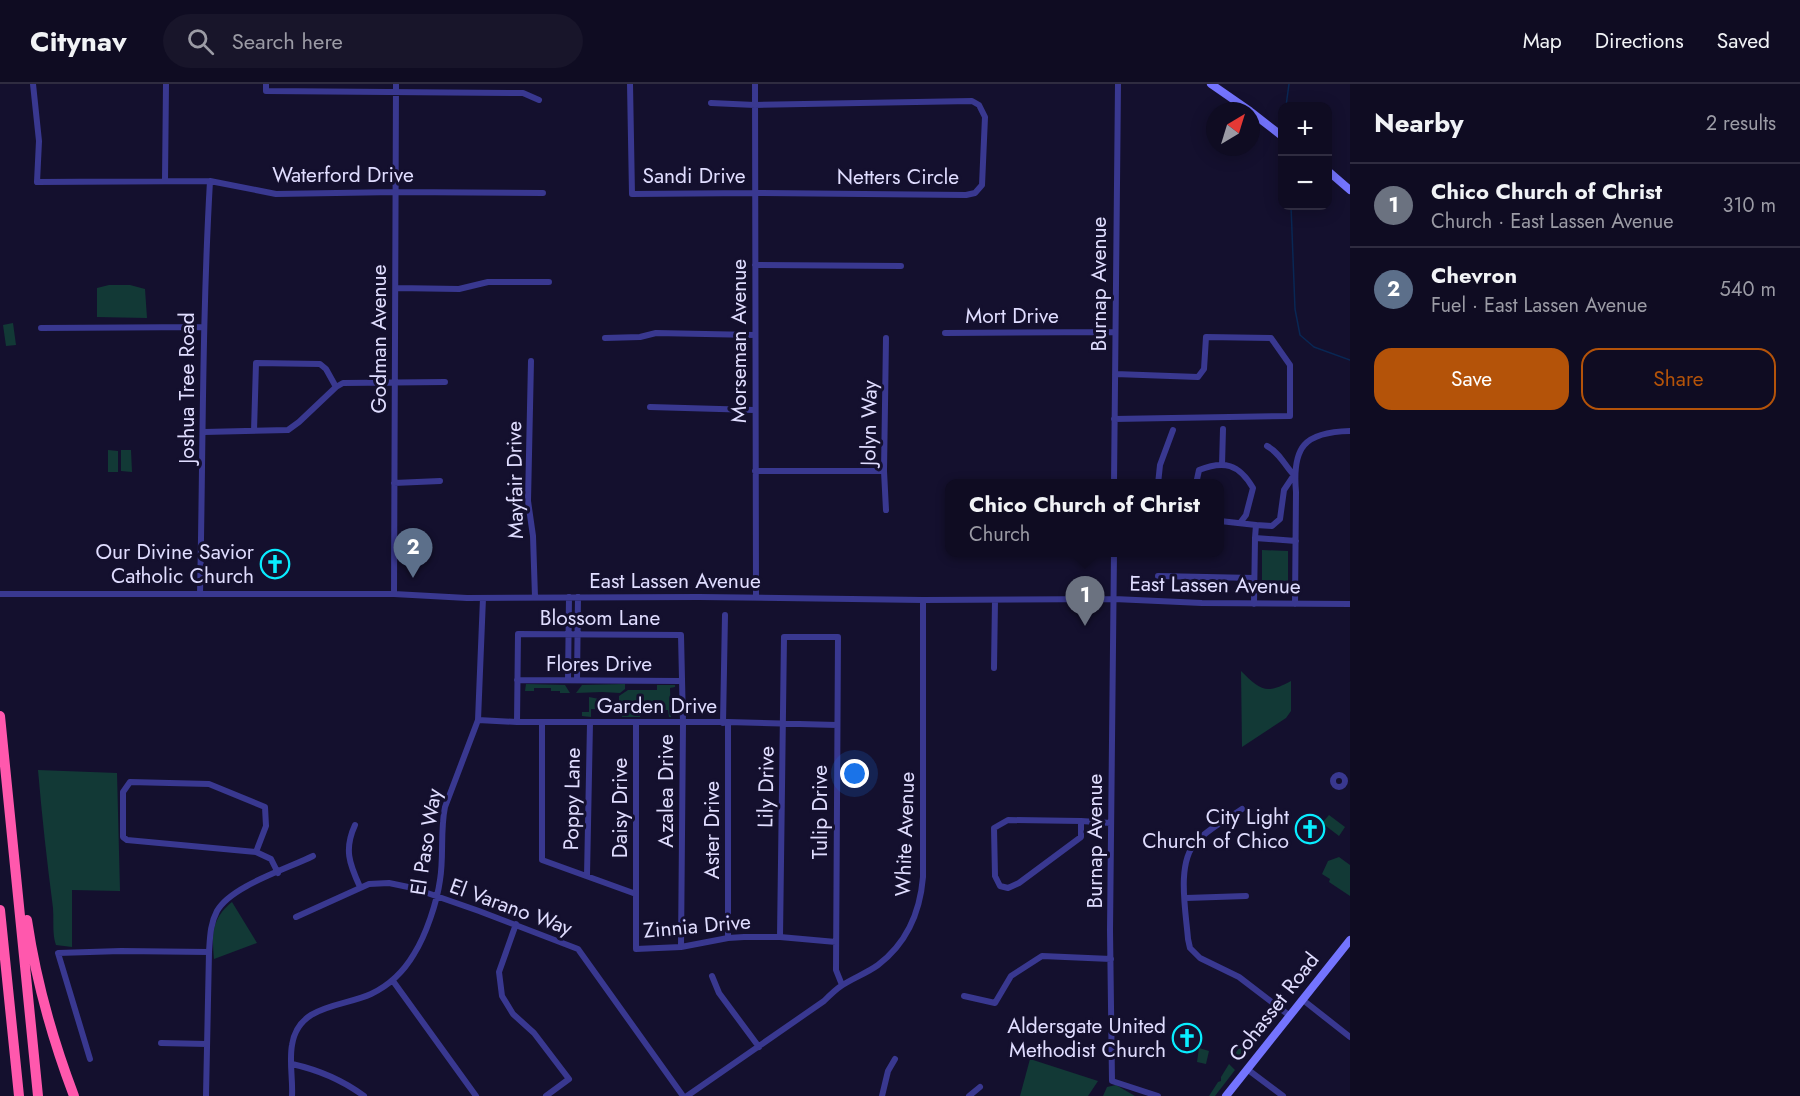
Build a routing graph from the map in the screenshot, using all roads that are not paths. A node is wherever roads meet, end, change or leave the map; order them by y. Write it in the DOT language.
graph roads {
  1 [pos="33,84"];
  2 [pos="166,84"];
  3 [pos="396,84"];
  4 [pos="630,84"];
  5 [pos="755,84"];
  6 [pos="1118,84"];
  7 [pos="1211,84"];
  8 [pos="266,88"];
  9 [pos="396,93"];
  10 [pos="539,100"];
  11 [pos="1236,102"];
  12 [pos="711,103"];
  13 [pos="755,105"];
  14 [pos="1260,119"];
  15 [pos="1278,133"];
  16 [pos="1332,174"];
  17 [pos="165,180"];
  18 [pos="210,181"];
  19 [pos="1350,190"];
  20 [pos="396,192"];
  21 [pos="543,193"];
  22 [pos="755,193"];
  23 [pos="755,265"];
  24 [pos="901,266"];
  25 [pos="549,282"];
  26 [pos="396,288"];
  27 [pos="203,327"];
  28 [pos="41,328"];
  29 [pos="1115,332"];
  30 [pos="945,333"];
  31 [pos="755,335"];
  32 [pos="605,338"];
  33 [pos="886,338"];
  34 [pos="531,361"];
  35 [pos="1115,374"];
  36 [pos="396,382"];
  37 [pos="445,382"];
  38 [pos="336,387"];
  39 [pos="650,407"];
  40 [pos="754,410"];
  41 [pos="1114,419"];
  42 [pos="1223,429"];
  43 [pos="1173,430"];
  44 [pos="254,431"];
  45 [pos="1350,431"];
  46 [pos="204,432"];
  47 [pos="1267,446"];
  48 [pos="1222,465"];
  49 [pos="755,471"];
  50 [pos="884,471"];
  51 [pos="1294,474"];
  52 [pos="1114,479"];
  53 [pos="1158,479"];
  54 [pos="1197,479"];
  55 [pos="440,481"];
  56 [pos="394,483"];
  57 [pos="886,510"];
  58 [pos="1224,521"];
  59 [pos="1240,523"];
  60 [pos="1256,525"];
  61 [pos="1255,538"];
  62 [pos="1296,541"];
  63 [pos="1114,557"];
  64 [pos="1158,576"];
  65 [pos="1254,578"];
  66 [pos="0,594"];
  67 [pos="200,594"];
  68 [pos="394,594"];
  69 [pos="535,597"];
  70 [pos="569,597"];
  71 [pos="578,597"];
  72 [pos="756,597"];
  73 [pos="483,598"];
  74 [pos="1114,599"];
  75 [pos="923,600"];
  76 [pos="995,600"];
  77 [pos="1254,604"];
  78 [pos="1295,604"];
  79 [pos="1350,604"];
  80 [pos="725,615"];
  81 [pos="569,634"];
  82 [pos="578,634"];
  83 [pos="681,635"];
  84 [pos="838,637"];
  85 [pos="994,668"];
  86 [pos="517,680"];
  87 [pos="568,680"];
  88 [pos="577,680"];
  89 [pos="681,681"];
  90 [pos="0,716"];
  91 [pos="478,720"];
  92 [pos="517,722"];
  93 [pos="542,722"];
  94 [pos="636,722"];
  95 [pos="726,722"];
  96 [pos="590,723"];
  97 [pos="683,723"];
  98 [pos="784,724"];
  99 [pos="837,725"];
  100 [pos="1242,809"];
  101 [pos="1082,822"];
  102 [pos="1111,823"];
  103 [pos="355,825"];
  104 [pos="256,852"];
  105 [pos="313,856"];
  106 [pos="15,868"];
  107 [pos="278,873"];
  108 [pos="587,876"];
  109 [pos="360,887"];
  110 [pos="636,894"];
  111 [pos="436,896"];
  112 [pos="1246,896"];
  113 [pos="1186,898"];
  114 [pos="0,910"];
  115 [pos="296,917"];
  116 [pos="516,924"];
  117 [pos="780,937"];
  118 [pos="728,938"];
  119 [pos="1350,940"];
  120 [pos="836,942"];
  121 [pos="681,947"];
  122 [pos="208,952"];
  123 [pos="1111,959"];
  124 [pos="712,976"];
  125 [pos="393,981"];
  126 [pos="842,985"];
  127 [pos="964,996"];
  128 [pos="1303,1000"];
  129 [pos="1290,1016"];
  130 [pos="1350,1037"];
  131 [pos="161,1043"];
  132 [pos="207,1044"];
  133 [pos="759,1047"];
  134 [pos="90,1059"];
  135 [pos="895,1059"];
  136 [pos="292,1064"];
  137 [pos="1247,1069"];
  138 [pos="980,1087"];
  139 [pos="20,1096"];
  140 [pos="39,1096"];
  141 [pos="74,1096"];
  142 [pos="206,1096"];
  143 [pos="292,1096"];
  144 [pos="364,1096"];
  145 [pos="476,1096"];
  146 [pos="546,1096"];
  147 [pos="685,1096"];
  148 [pos="882,1096"];
  149 [pos="969,1096"];
  150 [pos="1158,1096"];
  151 [pos="1226,1096"];
  152 [pos="1282,1096"];
  1 -- 17 [label="street, Waterford Drive"];
  2 -- 17 [label="street"];
  3 -- 9 [label="street, Godman Avenue"];
  4 -- 22 [label="street, Sandi Drive"];
  5 -- 13 [label="street, Morseman Avenue"];
  6 -- 29 [label="street, Burnap Avenue"];
  7 -- 11 [label="street"];
  8 -- 9 [label="street"];
  9 -- 10 [label="street"];
  9 -- 20 [label="street, Godman Avenue"];
  12 -- 13 [label="street, Netters Circle"];
  13 -- 22 [label="street, Morseman Avenue"];
  13 -- 22 [label="street, Netters Circle"];
  14 -- 15 [label="street"];
  16 -- 19 [label="street"];
  17 -- 18 [label="street, Waterford Drive"];
  18 -- 20 [label="street, Waterford Drive"];
  18 -- 27 [label="street, Joshua Tree Road"];
  20 -- 21 [label="street, Waterford Drive"];
  20 -- 26 [label="street, Godman Avenue"];
  22 -- 23 [label="street, Morseman Avenue"];
  23 -- 24 [label="street"];
  23 -- 31 [label="street, Morseman Avenue"];
  25 -- 26 [label="street"];
  26 -- 36 [label="street, Godman Avenue"];
  27 -- 28 [label="street"];
  27 -- 46 [label="street, Joshua Tree Road"];
  29 -- 30 [label="street, Mort Drive"];
  29 -- 35 [label="street, Burnap Avenue"];
  31 -- 32 [label="street"];
  31 -- 40 [label="street, Morseman Avenue"];
  33 -- 50 [label="street, Jolyn Way"];
  34 -- 69 [label="street, Mayfair Drive"];
  35 -- 41 [label="street, Burnap Avenue"];
  35 -- 41 [label="street"];
  36 -- 37 [label="street"];
  36 -- 38 [label="street"];
  36 -- 56 [label="street, Godman Avenue"];
  38 -- 44 [label="street"];
  38 -- 44 [label="street"];
  39 -- 40 [label="street"];
  40 -- 49 [label="street, Morseman Avenue"];
  41 -- 52 [label="street, Burnap Avenue"];
  42 -- 48 [label="street"];
  43 -- 53 [label="street"];
  44 -- 46 [label="street"];
  45 -- 51 [label="street"];
  46 -- 67 [label="street, Joshua Tree Road"];
  47 -- 51 [label="street"];
  48 -- 54 [label="street"];
  48 -- 59 [label="street"];
  49 -- 50 [label="street"];
  49 -- 72 [label="street, Morseman Avenue"];
  50 -- 57 [label="street, Jolyn Way"];
  51 -- 60 [label="street"];
  51 -- 62 [label="street"];
  55 -- 56 [label="street"];
  56 -- 68 [label="street, Godman Avenue"];
  58 -- 59 [label="street"];
  59 -- 60 [label="street"];
  60 -- 61 [label="street"];
  61 -- 62 [label="street"];
  61 -- 65 [label="street"];
  62 -- 78 [label="street"];
  63 -- 74 [label="street, Burnap Avenue"];
  64 -- 65 [label="street"];
  65 -- 77 [label="street"];
  66 -- 67 [label="street, East Lassen Avenue"];
  67 -- 68 [label="street, East Lassen Avenue"];
  68 -- 73 [label="street, East Lassen Avenue"];
  69 -- 70 [label="street, East Lassen Avenue"];
  69 -- 73 [label="street, East Lassen Avenue"];
  70 -- 71 [label="street, East Lassen Avenue"];
  70 -- 81 [label="street"];
  71 -- 72 [label="street, East Lassen Avenue"];
  71 -- 82 [label="street"];
  72 -- 75 [label="street, East Lassen Avenue"];
  73 -- 91 [label="street, El Paso Way"];
  74 -- 76 [label="street, East Lassen Avenue"];
  74 -- 77 [label="street, East Lassen Avenue"];
  74 -- 102 [label="street, Burnap Avenue"];
  75 -- 76 [label="street, East Lassen Avenue"];
  75 -- 126 [label="street, White Avenue"];
  76 -- 85 [label="street"];
  77 -- 78 [label="street, East Lassen Avenue"];
  78 -- 79 [label="street, East Lassen Avenue"];
  80 -- 95 [label="street, Aster Drive"];
  81 -- 82 [label="street, Blossom Lane"];
  81 -- 86 [label="street, Blossom Lane"];
  81 -- 87 [label="street"];
  82 -- 83 [label="street, Blossom Lane"];
  82 -- 88 [label="street"];
  83 -- 89 [label="street, Azalea Drive"];
  84 -- 98 [label="street, Lily Drive"];
  84 -- 99 [label="street, Tulip Drive"];
  86 -- 87 [label="street, Flores Drive"];
  86 -- 92 [label="street"];
  87 -- 88 [label="street, Flores Drive"];
  88 -- 89 [label="street, Flores Drive"];
  89 -- 97 [label="street, Azalea Drive"];
  90 -- 106 [label="highway"];
  91 -- 92 [label="street, Garden Drive"];
  91 -- 111 [label="street, El Paso Way"];
  92 -- 93 [label="street, Garden Drive"];
  93 -- 96 [label="street, Garden Drive"];
  93 -- 108 [label="street, Zinnia Drive"];
  94 -- 96 [label="street, Garden Drive"];
  94 -- 97 [label="street, Garden Drive"];
  94 -- 110 [label="street, Daisy Drive"];
  95 -- 97 [label="street, Garden Drive"];
  95 -- 98 [label="street, Garden Drive"];
  95 -- 118 [label="street, Aster Drive"];
  96 -- 108 [label="street, Poppy Lane"];
  97 -- 121 [label="street, Azalea Drive"];
  98 -- 99 [label="street, Garden Drive"];
  98 -- 117 [label="street, Lily Drive"];
  99 -- 120 [label="street, Tulip Drive"];
  100 -- 113 [label="street"];
  101 -- 101 [label="street"];
  101 -- 102 [label="street"];
  102 -- 123 [label="street, Burnap Avenue"];
  103 -- 109 [label="street"];
  104 -- 104 [label="street"];
  104 -- 107 [label="street"];
  105 -- 107 [label="street"];
  106 -- 140 [label="highway"];
  106 -- 141 [label="highway"];
  107 -- 122 [label="street"];
  108 -- 110 [label="street, Zinnia Drive"];
  109 -- 111 [label="street, El Varano Way"];
  109 -- 115 [label="street, El Varano Way"];
  110 -- 121 [label="street, Zinnia Drive"];
  111 -- 116 [label="street, El Varano Way"];
  111 -- 125 [label="street, El Paso Way"];
  112 -- 113 [label="street"];
  113 -- 129 [label="street"];
  114 -- 139 [label="highway"];
  116 -- 146 [label="street"];
  116 -- 147 [label="street, El Varano Way"];
  117 -- 118 [label="street, Zinnia Drive"];
  117 -- 120 [label="street, Zinnia Drive"];
  118 -- 121 [label="street, Zinnia Drive"];
  119 -- 128 [label="street, Cohasset Road"];
  120 -- 126 [label="street, Tulip Drive"];
  122 -- 132 [label="street"];
  122 -- 134 [label="street"];
  123 -- 127 [label="street"];
  123 -- 150 [label="street, Burnap Avenue"];
  124 -- 133 [label="street"];
  125 -- 136 [label="street, El Paso Way"];
  125 -- 145 [label="street"];
  126 -- 133 [label="street, White Avenue"];
  128 -- 129 [label="street, Cohasset Road"];
  128 -- 130 [label="street"];
  129 -- 137 [label="street, Cohasset Road"];
  131 -- 132 [label="street"];
  132 -- 142 [label="street"];
  133 -- 147 [label="street, White Avenue"];
  135 -- 148 [label="street"];
  136 -- 143 [label="street, El Paso Way"];
  136 -- 144 [label="street"];
  137 -- 151 [label="street, Cohasset Road"];
  137 -- 152 [label="street"];
  138 -- 149 [label="street"];
}
